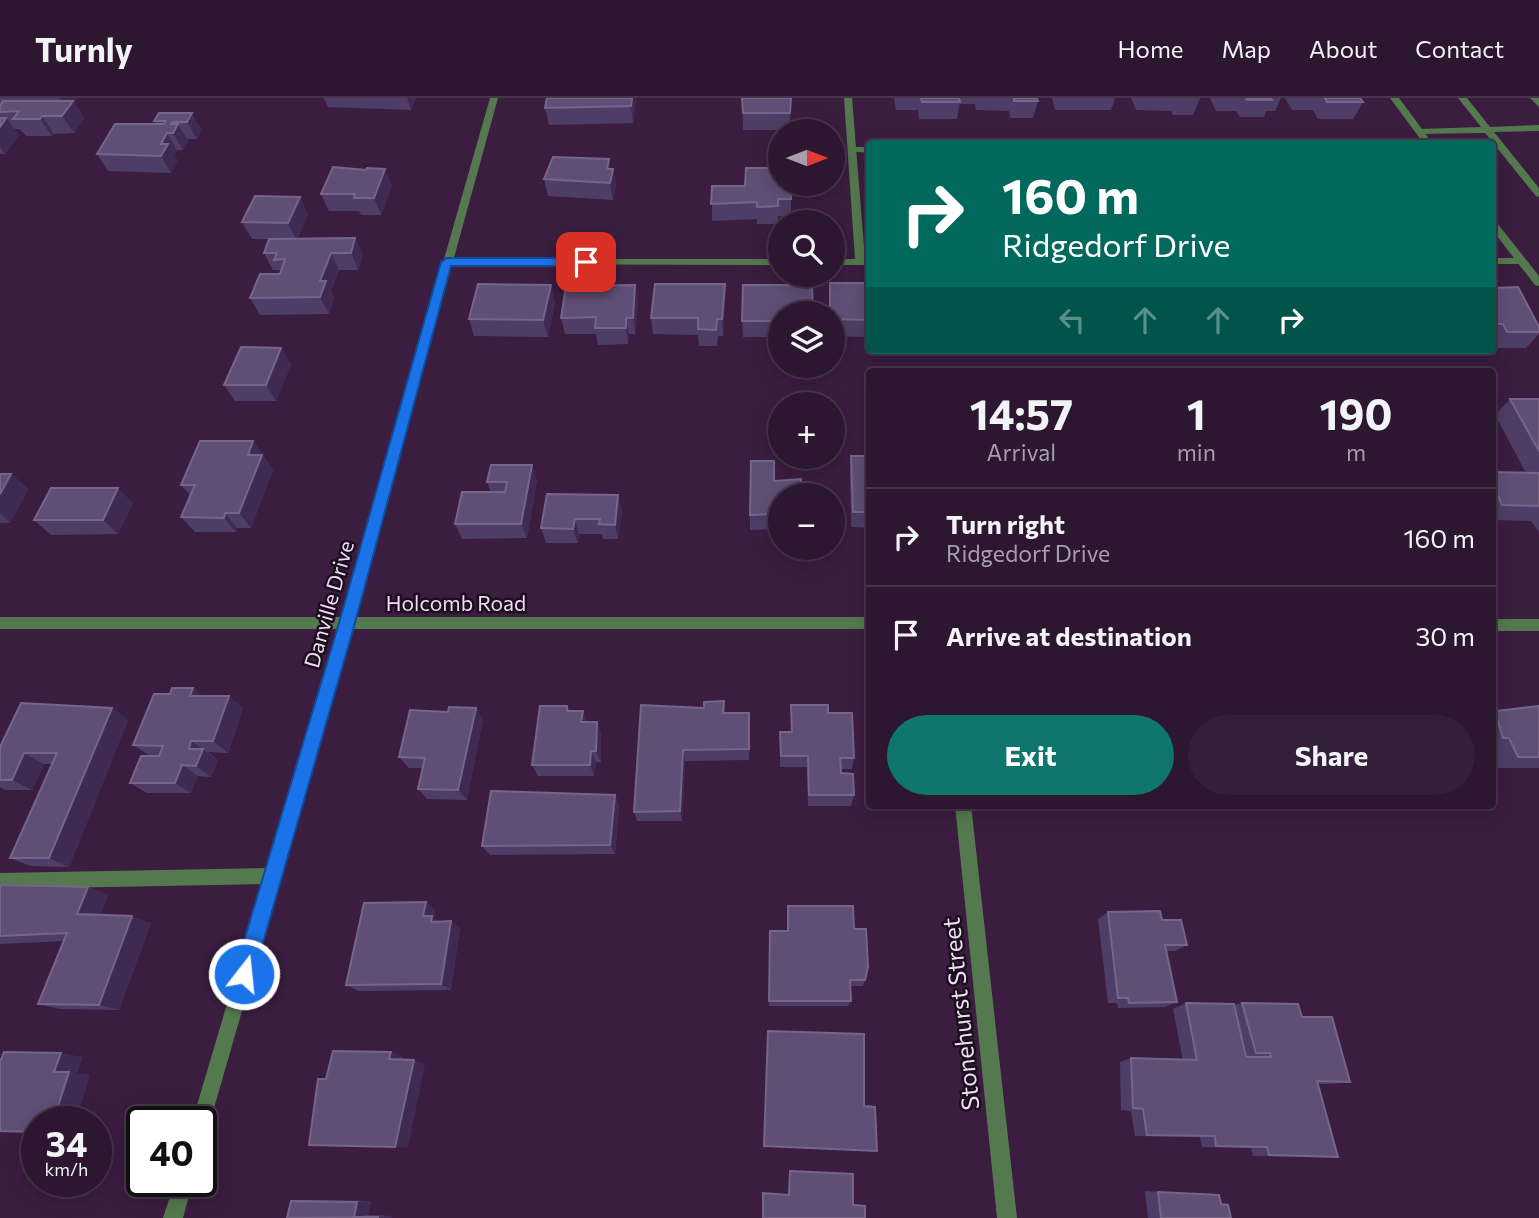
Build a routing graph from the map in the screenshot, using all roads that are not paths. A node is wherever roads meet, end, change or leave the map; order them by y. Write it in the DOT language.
graph roads {
  1 [pos="495,98"];
  2 [pos="848,98"];
  3 [pos="1394,98"];
  4 [pos="1462,98"];
  5 [pos="1534,98"];
  6 [pos="1539,104"];
  7 [pos="1539,128"];
  8 [pos="1488,130"];
  9 [pos="1420,132"];
  10 [pos="1426,140"];
  11 [pos="1496,140"];
  12 [pos="1496,140"];
  13 [pos="851,149"];
  14 [pos="866,149"];
  15 [pos="1539,194"];
  16 [pos="1496,229"];
  17 [pos="1496,261"];
  18 [pos="1520,261"];
  19 [pos="447,262"];
  20 [pos="768,262"];
  21 [pos="845,262"];
  22 [pos="865,262"];
  23 [pos="1539,283"];
  24 [pos="0,623"];
  25 [pos="347,623"];
  26 [pos="866,623"];
  27 [pos="1496,625"];
  28 [pos="1539,625"];
  29 [pos="962,809"];
  30 [pos="272,876"];
  31 [pos="0,881"];
  32 [pos="206,1106"];
  33 [pos="179,1197"];
  34 [pos="173,1218"];
  35 [pos="1007,1218"];
  1 -- 19 [label="street, Danville Drive"];
  2 -- 13 [label="street"];
  3 -- 9 [label="street"];
  4 -- 8 [label="street"];
  5 -- 6 [label="street"];
  7 -- 8 [label="street"];
  8 -- 9 [label="street"];
  8 -- 11 [label="street"];
  9 -- 10 [label="street"];
  12 -- 15 [label="street"];
  13 -- 14 [label="street"];
  13 -- 22 [label="street"];
  16 -- 18 [label="street"];
  17 -- 18 [label="street"];
  18 -- 23 [label="street"];
  19 -- 20 [label="street"];
  19 -- 25 [label="street, Danville Drive"];
  21 -- 22 [label="street"];
  24 -- 25 [label="street, Holcomb Road"];
  25 -- 26 [label="street, Holcomb Road"];
  25 -- 30 [label="street, Danville Drive"];
  27 -- 28 [label="street"];
  29 -- 35 [label="street, Stonehurst Street"];
  30 -- 31 [label="street"];
  30 -- 32 [label="street, Danville Drive"];
  33 -- 34 [label="street"];
}
